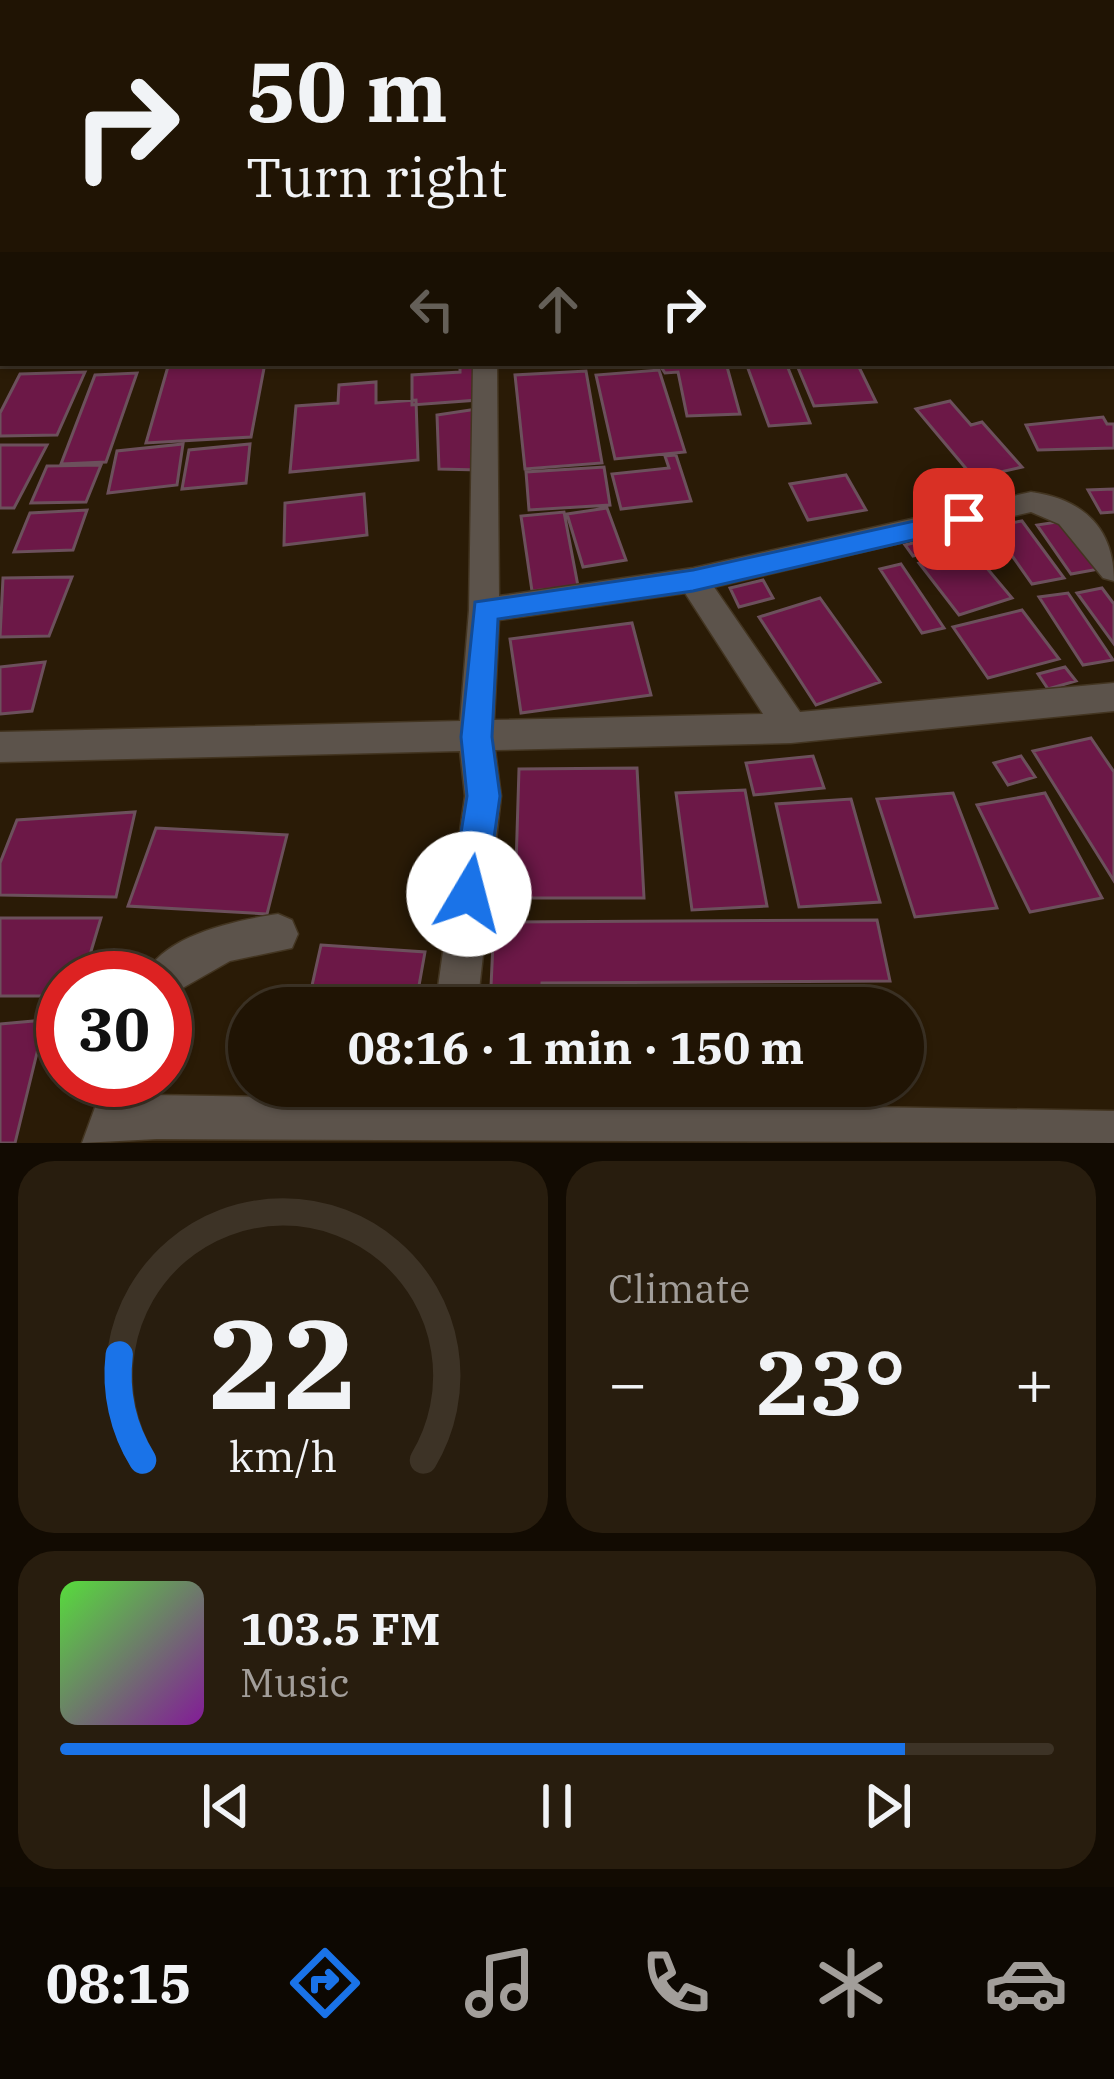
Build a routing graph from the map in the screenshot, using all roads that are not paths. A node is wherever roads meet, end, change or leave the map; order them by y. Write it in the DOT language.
graph roads {
  1 [pos="485,366"];
  2 [pos="1114,570"];
  3 [pos="693,580"];
  4 [pos="484,610"];
  5 [pos="1114,698"];
  6 [pos="791,728"];
  7 [pos="476,737"];
  8 [pos="0,747"];
  9 [pos="278,934"];
  10 [pos="192,961"];
  11 [pos="459,987"];
  12 [pos="118,1107"];
  13 [pos="348,1107"];
  14 [pos="553,1107"];
  15 [pos="1114,1133"];
  16 [pos="105,1143"];
  1 -- 4 [label="street"];
  2 -- 3 [label="street"];
  3 -- 4 [label="street"];
  3 -- 6 [label="street"];
  4 -- 7 [label="street"];
  5 -- 6 [label="street"];
  6 -- 7 [label="street"];
  7 -- 8 [label="street"];
  7 -- 11 [label="street"];
  9 -- 10 [label="street"];
  12 -- 16 [label="street"];
  13 -- 16 [label="street"];
  14 -- 15 [label="street"];
}
